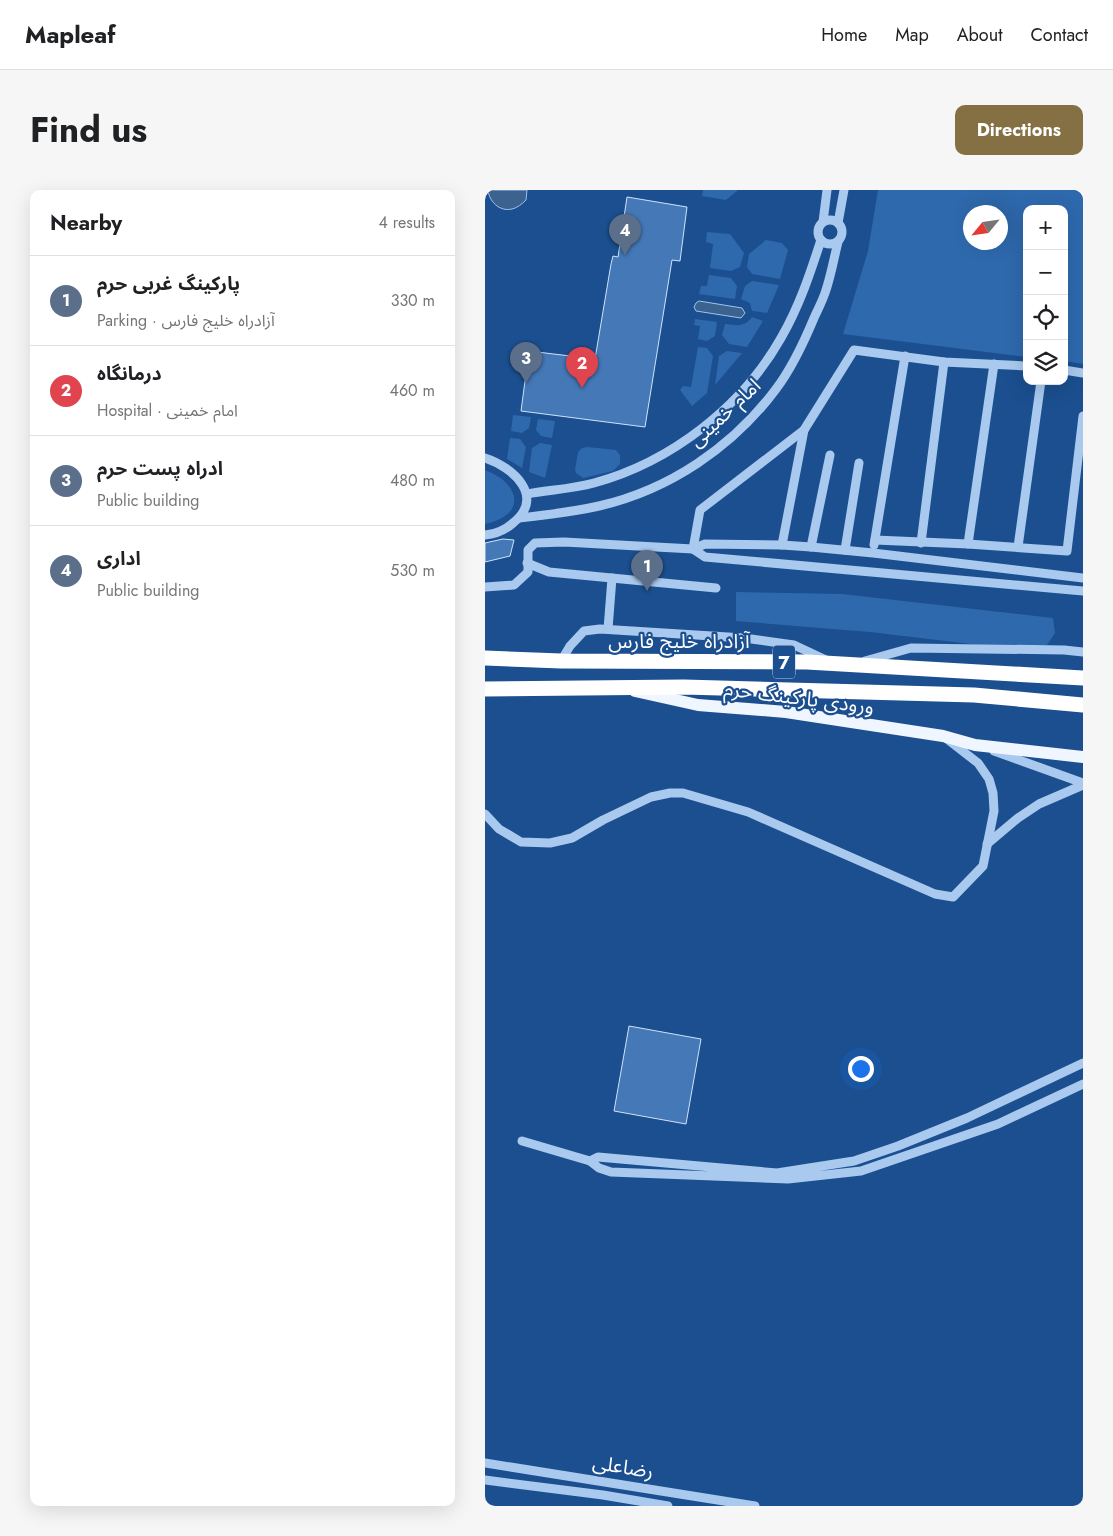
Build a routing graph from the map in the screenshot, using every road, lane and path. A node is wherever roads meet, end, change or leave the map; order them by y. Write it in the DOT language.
graph roads {
  1 [pos="827,190"];
  2 [pos="844,190"];
  3 [pos="823,222"];
  4 [pos="838,222"];
  5 [pos="821,240"];
  6 [pos="838,242"];
  7 [pos="905,356"];
  8 [pos="944,362"];
  9 [pos="994,364"];
  10 [pos="1023,366"];
  11 [pos="1068,371"];
  12 [pos="1083,373"];
  13 [pos="1040,385"];
  14 [pos="1083,416"];
  15 [pos="804,430"];
  16 [pos="830,455"];
  17 [pos="485,458"];
  18 [pos="859,463"];
  19 [pos="527,494"];
  20 [pos="519,518"];
  21 [pos="485,535"];
  22 [pos="875,540"];
  23 [pos="921,543"];
  24 [pos="968,544"];
  25 [pos="782,545"];
  26 [pos="811,547"];
  27 [pos="1018,547"];
  28 [pos="693,549"];
  29 [pos="845,550"];
  30 [pos="873,553"];
  31 [pos="527,563"];
  32 [pos="612,578"];
  33 [pos="1083,578"];
  34 [pos="485,587"];
  35 [pos="716,588"];
  36 [pos="1083,591"];
  37 [pos="608,629"];
  38 [pos="1083,652"];
  39 [pos="485,658"];
  40 [pos="561,661"];
  41 [pos="833,663"];
  42 [pos="854,664"];
  43 [pos="1083,678"];
  44 [pos="618,688"];
  45 [pos="485,689"];
  46 [pos="1083,705"];
  47 [pos="943,736"];
  48 [pos="975,745"];
  49 [pos="1083,757"];
  50 [pos="1083,784"];
  51 [pos="485,814"];
  52 [pos="987,844"];
  53 [pos="1083,1064"];
  54 [pos="1083,1084"];
  55 [pos="522,1142"];
  56 [pos="591,1161"];
  57 [pos="485,1463"];
  58 [pos="485,1480"];
  59 [pos="668,1506"];
  60 [pos="755,1506"];
  1 -- 3 [label="street"];
  2 -- 4 [label="street"];
  3 -- 4 [label="street"];
  3 -- 5 [label="street"];
  4 -- 6 [label="street"];
  5 -- 6 [label="street"];
  5 -- 19 [label="street, امام خمینی"];
  6 -- 20 [label="street, امام خمینی"];
  7 -- 8 [label="street"];
  7 -- 15 [label="street"];
  7 -- 22 [label="street"];
  8 -- 9 [label="street"];
  8 -- 23 [label="street"];
  9 -- 10 [label="street"];
  9 -- 24 [label="street"];
  11 -- 12 [label="street"];
  13 -- 27 [label="street"];
  14 -- 27 [label="street"];
  15 -- 25 [label="street"];
  15 -- 28 [label="street"];
  16 -- 26 [label="street"];
  17 -- 19 [label="street"];
  18 -- 29 [label="street"];
  19 -- 20 [label="street"];
  20 -- 21 [label="street"];
  22 -- 23 [label="street"];
  22 -- 30 [label="street"];
  23 -- 24 [label="street"];
  24 -- 27 [label="street"];
  25 -- 26 [label="street"];
  25 -- 28 [label="street"];
  26 -- 29 [label="street"];
  28 -- 31 [label="street"];
  28 -- 36 [label="street"];
  29 -- 30 [label="street"];
  30 -- 33 [label="street"];
  31 -- 32 [label="street"];
  31 -- 34 [label="street"];
  32 -- 35 [label="street"];
  32 -- 37 [label="street"];
  37 -- 40 [label="street"];
  37 -- 41 [label="street"];
  38 -- 42 [label="street"];
  39 -- 40 [label="highway, آزادراه خلیج فارس / 7"];
  40 -- 41 [label="highway, آزادراه خلیج فارس / 7"];
  41 -- 42 [label="highway, آزادراه خلیج فارس / 7"];
  42 -- 43 [label="highway, آزادراه خلیج فارس / 7"];
  44 -- 45 [label="highway, 7"];
  44 -- 46 [label="highway, 7"];
  44 -- 47 [label="main road, ورودی پارکینگ حرم"];
  47 -- 48 [label="main road, ورودی پارکینگ حرم"];
  47 -- 52 [label="street"];
  48 -- 49 [label="main road, ورودی پارکینگ حرم"];
  48 -- 50 [label="street"];
  50 -- 52 [label="street"];
  51 -- 52 [label="street"];
  53 -- 56 [label="street"];
  54 -- 56 [label="street"];
  55 -- 56 [label="street"];
  57 -- 60 [label="street, رضاعلی"];
  58 -- 59 [label="street, رضاعلی"];
}
